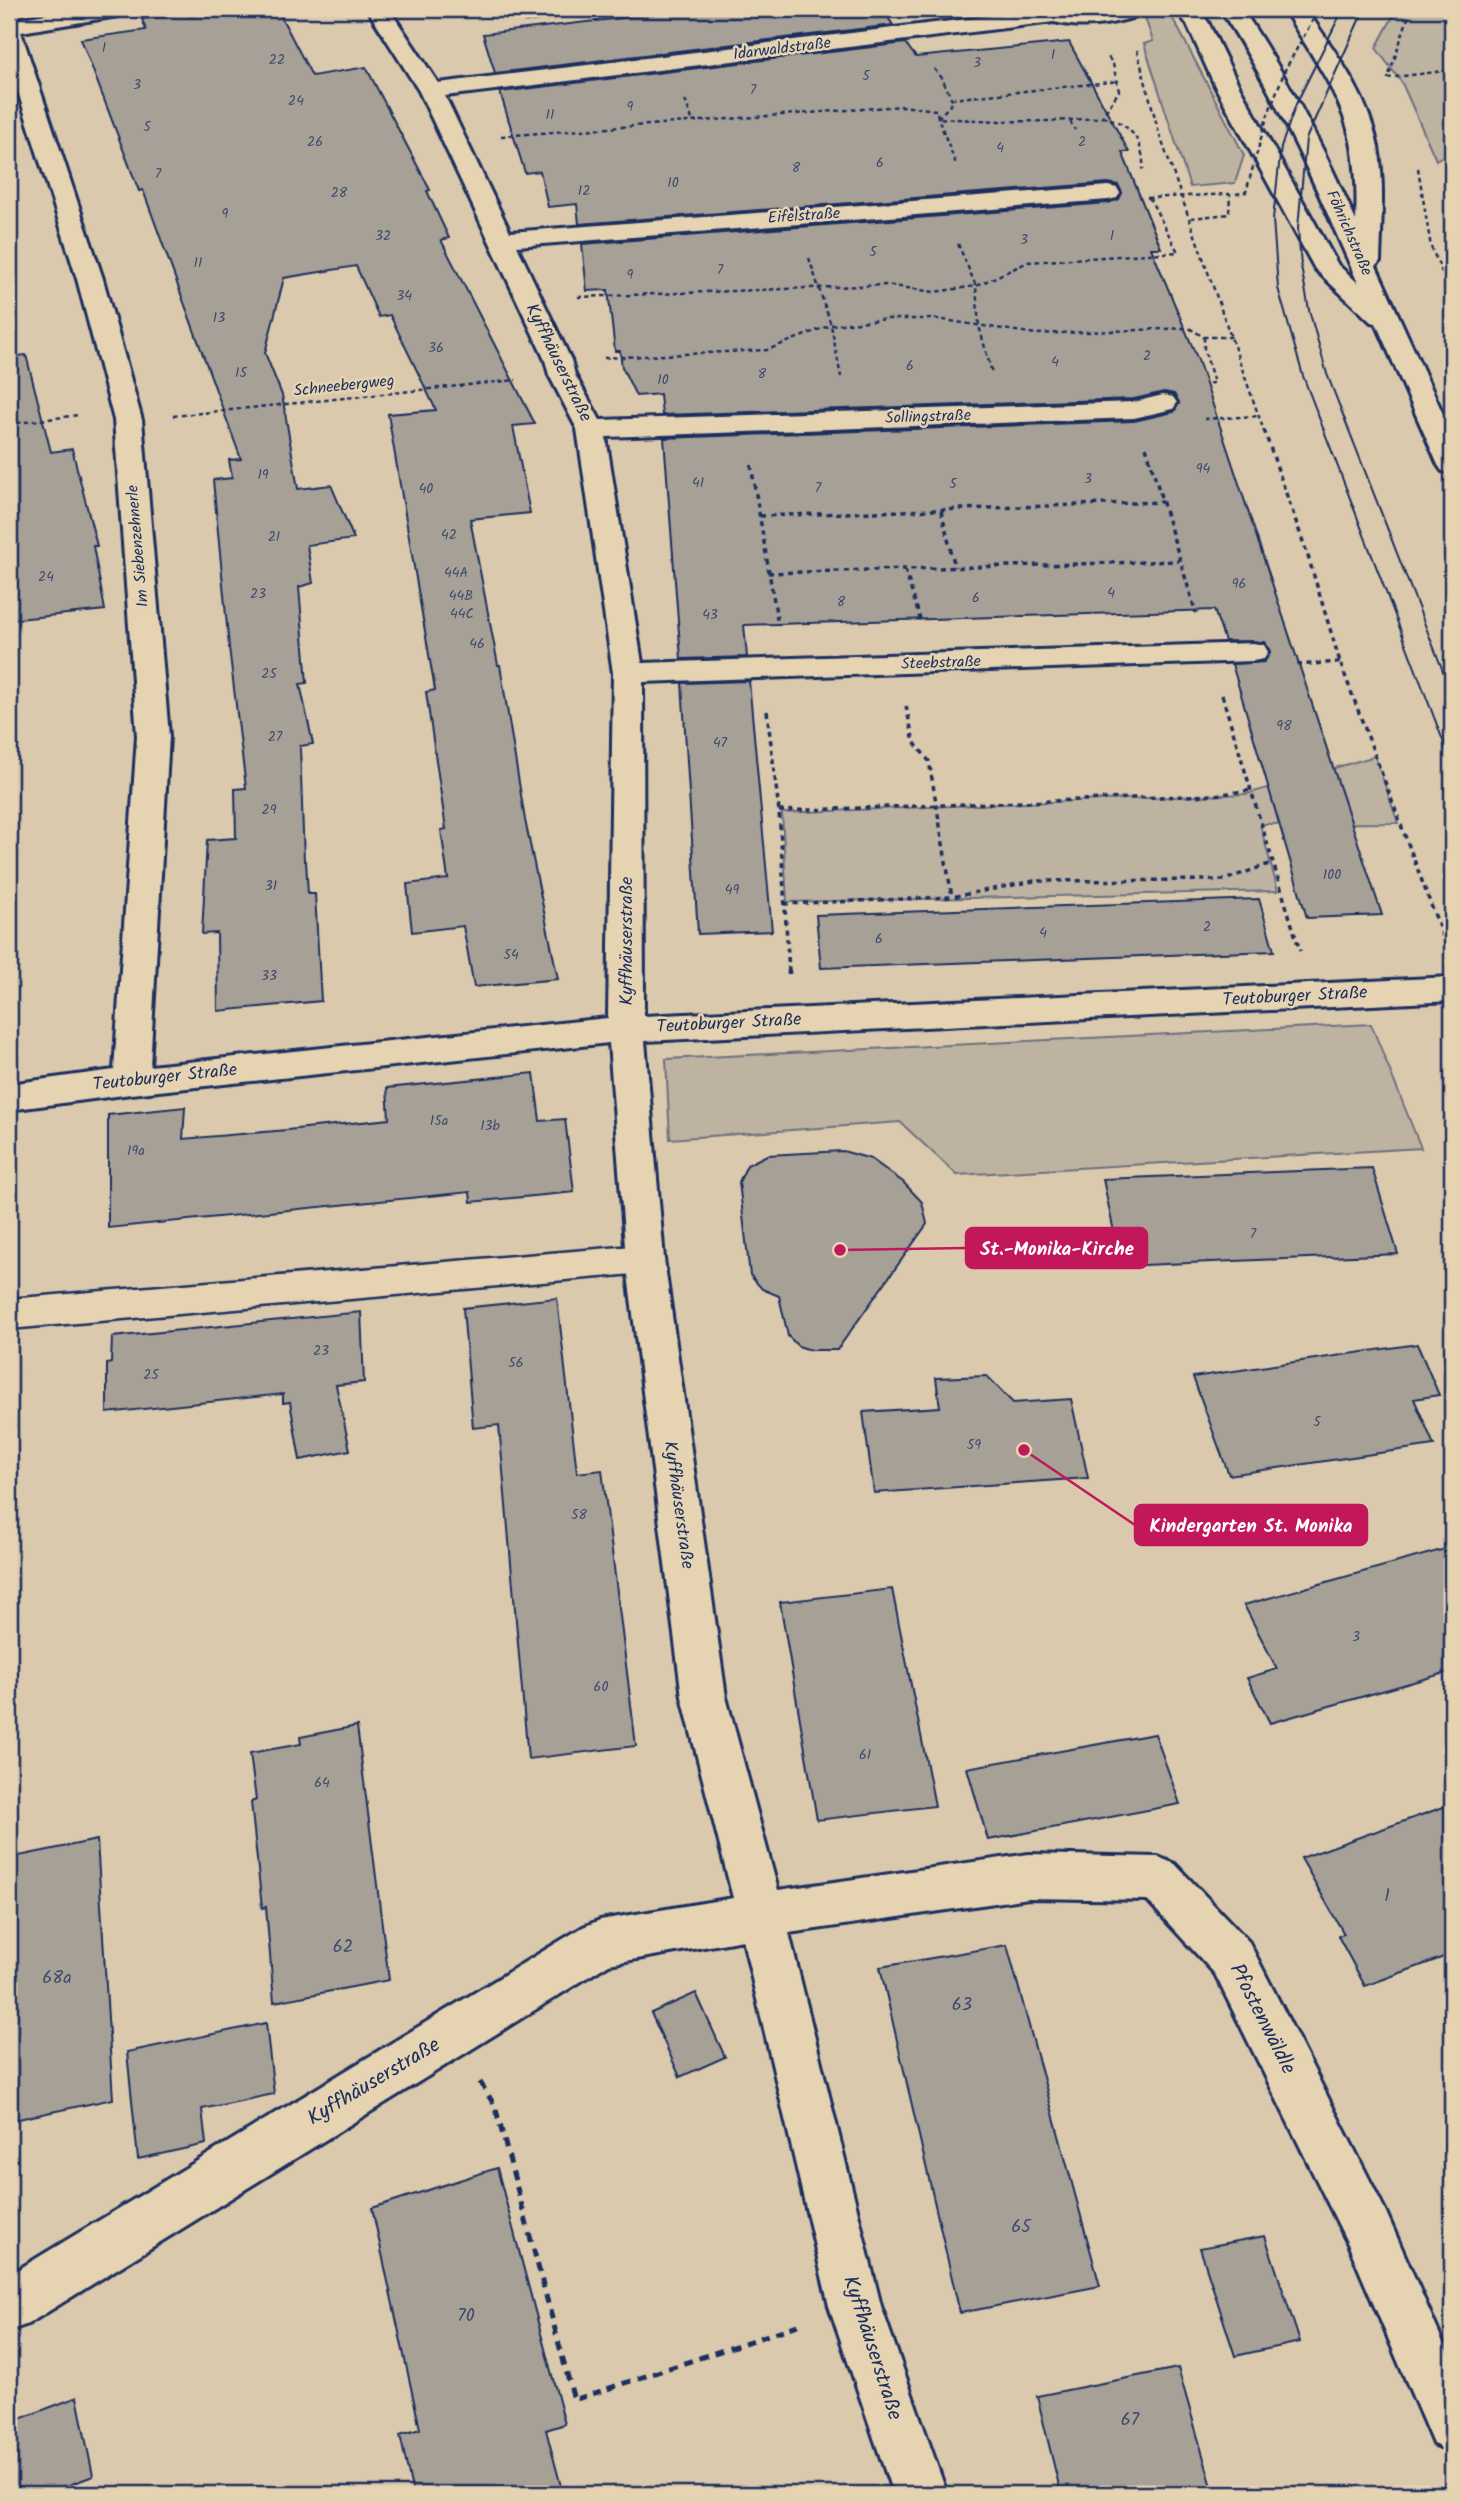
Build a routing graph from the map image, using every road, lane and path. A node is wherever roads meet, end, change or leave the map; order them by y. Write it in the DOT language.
graph roads {
  1 [pos="118,9"];
  2 [pos="378,9"];
  3 [pos="1186,9"];
  4 [pos="1231,9"];
  5 [pos="1295,9"];
  6 [pos="1318,9"];
  7 [pos="1412,9"];
  8 [pos="1127,11"];
  9 [pos="1082,20"];
  10 [pos="9,27"];
  11 [pos="900,35"];
  12 [pos="1452,70"];
  13 [pos="1119,82"];
  14 [pos="431,92"];
  15 [pos="951,99"];
  16 [pos="1102,117"];
  17 [pos="938,118"];
  18 [pos="1070,121"];
  19 [pos="1075,130"];
  20 [pos="455,139"];
  21 [pos="1108,193"];
  22 [pos="1230,194"];
  23 [pos="1182,197"];
  24 [pos="1150,198"];
  25 [pos="973,203"];
  26 [pos="942,205"];
  27 [pos="796,217"];
  28 [pos="1191,218"];
  29 [pos="500,240"];
  30 [pos="1367,274"];
  31 [pos="817,286"];
  32 [pos="976,286"];
  33 [pos="527,299"];
  34 [pos="831,325"];
  35 [pos="979,326"];
  36 [pos="1392,327"];
  37 [pos="1232,337"];
  38 [pos="560,368"];
  39 [pos="1163,403"];
  40 [pos="1134,410"];
  41 [pos="1006,414"];
  42 [pos="127,415"];
  43 [pos="1259,416"];
  44 [pos="850,420"];
  45 [pos="744,423"];
  46 [pos="9,424"];
  47 [pos="591,429"];
  48 [pos="1452,465"];
  49 [pos="1162,502"];
  50 [pos="941,511"];
  51 [pos="760,516"];
  52 [pos="1179,561"];
  53 [pos="955,568"];
  54 [pos="905,570"];
  55 [pos="768,573"];
  56 [pos="1253,652"];
  57 [pos="1209,654"];
  58 [pos="934,663"];
  59 [pos="897,664"];
  60 [pos="773,668"];
  61 [pos="628,673"];
  62 [pos="1252,790"];
  63 [pos="936,806"];
  64 [pos="779,811"];
  65 [pos="1272,863"];
  66 [pos="951,897"];
  67 [pos="784,904"];
  68 [pos="1447,949"];
  69 [pos="1452,989"];
  70 [pos="1314,996"];
  71 [pos="792,1021"];
  72 [pos="626,1029"];
  73 [pos="131,1081"];
  74 [pos="9,1097"];
  75 [pos="645,1259"];
  76 [pos="9,1314"];
  77 [pos="761,1915"];
  78 [pos="449,2036"];
  79 [pos="9,2305"];
  80 [pos="855,2306"];
  81 [pos="1452,2426"];
  82 [pos="920,2494"];
  1 -- 10 [label="street"];
  2 -- 14 [label="street, Kyffhäuserstraße"];
  3 -- 36 [label="street"];
  4 -- 30 [label="street, Föhrichstraße"];
  5 -- 30 [label="street"];
  6 -- 22 [label="path, bridge"];
  7 -- 12 [label="path"];
  8 -- 9 [label="street, Idarwaldstraße"];
  8 -- 23 [label="path"];
  9 -- 11 [label="street, Idarwaldstraße"];
  9 -- 13 [label="path"];
  10 -- 42 [label="street, Im Siebenzehnerle"];
  11 -- 14 [label="street, Idarwaldstraße"];
  11 -- 15 [label="path"];
  13 -- 15 [label="path"];
  13 -- 16 [label="path"];
  14 -- 20 [label="street, Kyffhäuserstraße"];
  15 -- 17 [label="path"];
  16 -- 18 [label="path"];
  16 -- 21 [label="path"];
  17 -- 18 [label="path"];
  17 -- 20 [label="path"];
  17 -- 25 [label="path"];
  18 -- 19 [label="path"];
  20 -- 29 [label="street, Kyffhäuserstraße"];
  21 -- 25 [label="street, Eifelstraße"];
  22 -- 23 [label="path"];
  22 -- 28 [label="path"];
  23 -- 28 [label="path"];
  24 -- 32 [label="path"];
  25 -- 26 [label="street, Eifelstraße"];
  26 -- 27 [label="street, Eifelstraße"];
  26 -- 32 [label="path"];
  27 -- 29 [label="street, Eifelstraße"];
  27 -- 31 [label="path"];
  28 -- 37 [label="path"];
  29 -- 33 [label="street, Kyffhäuserstraße"];
  30 -- 36 [label="street, Föhrichstraße"];
  31 -- 32 [label="path"];
  31 -- 33 [label="path"];
  31 -- 34 [label="path"];
  32 -- 35 [label="path"];
  33 -- 38 [label="street, Kyffhäuserstraße"];
  34 -- 35 [label="path, Schneebergweg"];
  34 -- 38 [label="path, Schneebergweg"];
  34 -- 44 [label="path"];
  35 -- 37 [label="path, Schneebergweg"];
  35 -- 41 [label="path"];
  36 -- 48 [label="street, Föhrichstraße"];
  37 -- 43 [label="path"];
  38 -- 42 [label="path, Schneebergweg"];
  38 -- 47 [label="street, Kyffhäuserstraße"];
  39 -- 40 [label="street, Sollingstraße"];
  39 -- 43 [label="path"];
  40 -- 41 [label="street, Sollingstraße"];
  40 -- 49 [label="path"];
  41 -- 44 [label="street, Sollingstraße"];
  42 -- 46 [label="path, Schneebergweg"];
  42 -- 73 [label="street, Im Siebenzehnerle"];
  43 -- 68 [label="path"];
  44 -- 45 [label="street, Sollingstraße"];
  45 -- 47 [label="street, Sollingstraße"];
  45 -- 51 [label="path"];
  47 -- 61 [label="street, Kyffhäuserstraße"];
  49 -- 50 [label="path"];
  49 -- 52 [label="path"];
  50 -- 51 [label="path"];
  50 -- 53 [label="path"];
  51 -- 55 [label="path"];
  52 -- 53 [label="path"];
  52 -- 57 [label="path"];
  53 -- 54 [label="path"];
  54 -- 55 [label="path"];
  54 -- 58 [label="path"];
  55 -- 60 [label="path"];
  56 -- 57 [label="street, Steebstraße"];
  57 -- 58 [label="street, Steebstraße"];
  57 -- 62 [label="path"];
  58 -- 59 [label="street, Steebstraße"];
  59 -- 60 [label="street, Steebstraße"];
  59 -- 63 [label="path"];
  60 -- 61 [label="street, Steebstraße"];
  60 -- 64 [label="path"];
  61 -- 72 [label="street, Kyffhäuserstraße"];
  62 -- 63 [label="path"];
  62 -- 65 [label="path"];
  63 -- 64 [label="path"];
  63 -- 66 [label="path"];
  64 -- 67 [label="path"];
  65 -- 66 [label="path"];
  65 -- 70 [label="path"];
  66 -- 67 [label="path"];
  67 -- 71 [label="path"];
  69 -- 70 [label="street, Teutoburger Straße"];
  70 -- 71 [label="street, Teutoburger Straße"];
  71 -- 72 [label="street, Teutoburger Straße"];
  72 -- 73 [label="street, Teutoburger Straße"];
  72 -- 75 [label="street, Kyffhäuserstraße"];
  73 -- 74 [label="street, Teutoburger Straße"];
  75 -- 76 [label="lane"];
  75 -- 77 [label="street, Kyffhäuserstraße"];
  77 -- 78 [label="street, Kyffhäuserstraße"];
  77 -- 80 [label="street, Kyffhäuserstraße"];
  77 -- 81 [label="street, Pfostenwäldle"];
  78 -- 79 [label="street, Kyffhäuserstraße"];
  78 -- 80 [label="path"];
  80 -- 82 [label="street, Kyffhäuserstraße"];
}
